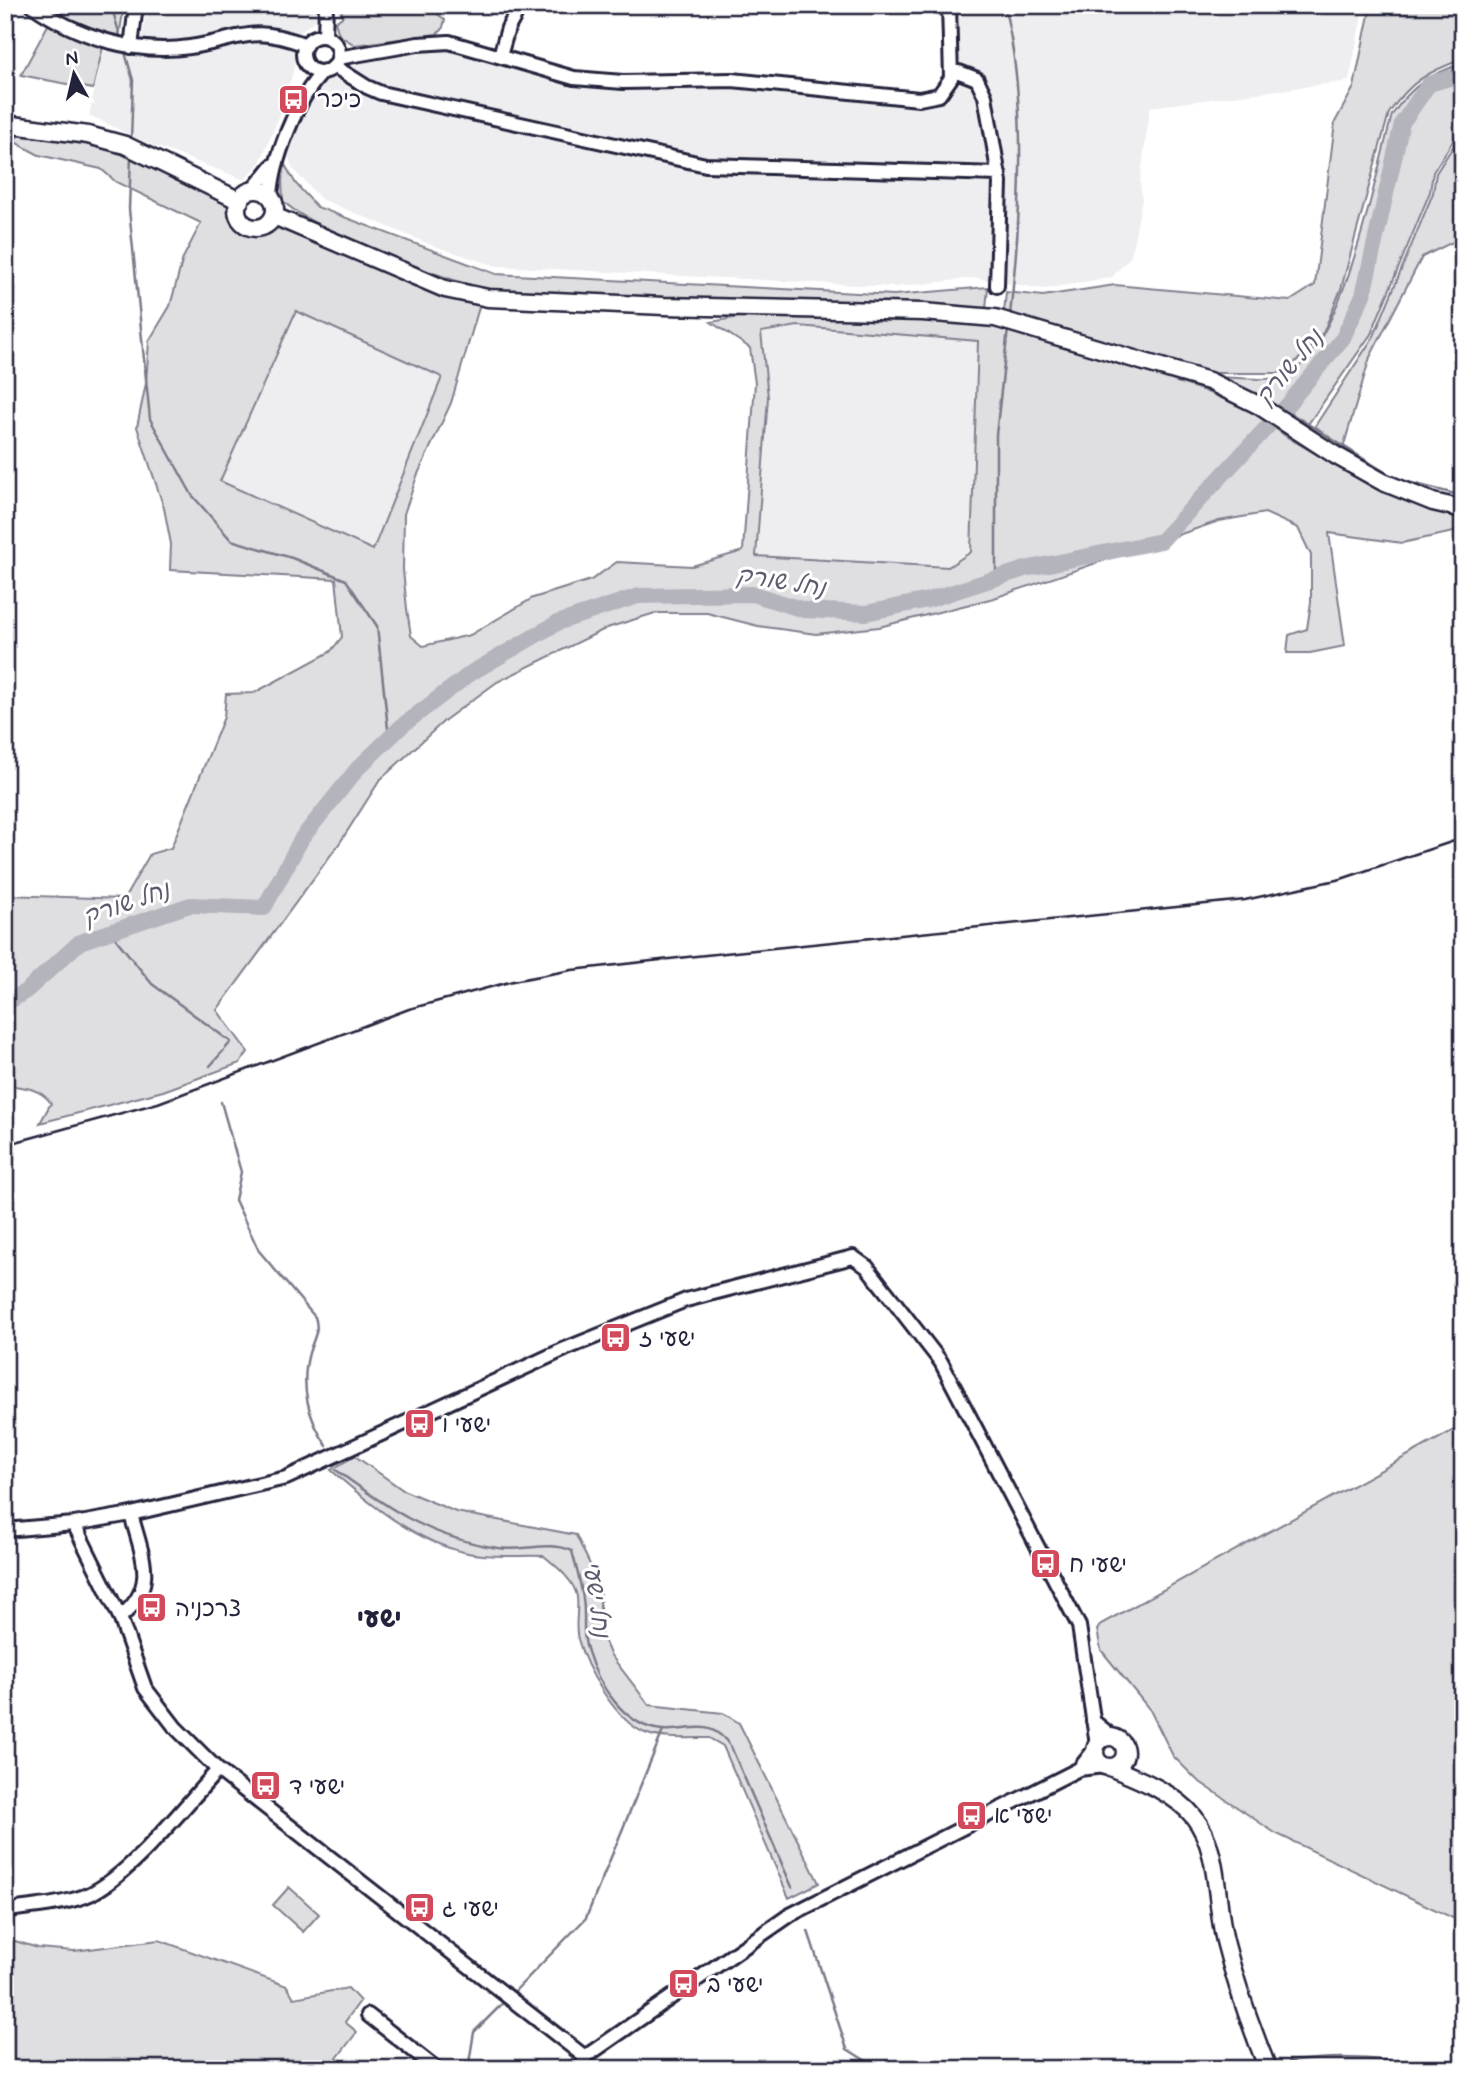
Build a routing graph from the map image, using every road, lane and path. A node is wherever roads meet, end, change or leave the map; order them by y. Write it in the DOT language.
graph roads {
  1 [pos="32,5"];
  2 [pos="136,5"];
  3 [pos="326,5"];
  4 [pos="521,5"];
  5 [pos="949,5"];
  6 [pos="325,36"];
  7 [pos="306,45"];
  8 [pos="131,47"];
  9 [pos="500,57"];
  10 [pos="307,64"];
  11 [pos="332,65"];
  12 [pos="951,72"];
  13 [pos="306,95"];
  14 [pos="5,124"];
  15 [pos="276,160"];
  16 [pos="999,174"];
  17 [pos="245,196"];
  18 [pos="271,198"];
  19 [pos="274,216"];
  20 [pos="997,286"];
  21 [pos="1463,509"];
  22 [pos="131,1514"];
  23 [pos="74,1524"];
  24 [pos="5,1530"];
  25 [pos="120,1618"];
  26 [pos="1093,1721"];
  27 [pos="1114,1738"];
  28 [pos="1096,1747"];
  29 [pos="1125,1754"];
  30 [pos="1108,1767"];
  31 [pos="1079,1769"];
  32 [pos="218,1770"];
  33 [pos="1138,1778"];
  34 [pos="5,1911"];
  35 [pos="368,2015"];
  36 [pos="583,2063"];
  37 [pos="437,2069"];
  38 [pos="1268,2069"];
  1 -- 8 [label="street"];
  2 -- 8 [label="street"];
  3 -- 6 [label="street"];
  4 -- 9 [label="street"];
  5 -- 12 [label="street"];
  6 -- 7 [label="street"];
  6 -- 11 [label="street"];
  7 -- 8 [label="street"];
  7 -- 10 [label="street"];
  9 -- 11 [label="street"];
  9 -- 12 [label="street"];
  10 -- 11 [label="street"];
  10 -- 13 [label="street"];
  11 -- 13 [label="street"];
  11 -- 16 [label="street"];
  12 -- 16 [label="street"];
  13 -- 15 [label="street"];
  14 -- 17 [label="main road"];
  15 -- 17 [label="street"];
  15 -- 18 [label="street"];
  16 -- 20 [label="street"];
  17 -- 18 [label="main road"];
  17 -- 19 [label="main road"];
  18 -- 19 [label="main road"];
  19 -- 21 [label="main road"];
  22 -- 23 [label="street"];
  22 -- 25 [label="street"];
  22 -- 26 [label="street"];
  23 -- 24 [label="street"];
  23 -- 25 [label="street"];
  25 -- 32 [label="street"];
  26 -- 27 [label="street"];
  26 -- 28 [label="street"];
  27 -- 28 [label="main road"];
  27 -- 29 [label="main road"];
  28 -- 30 [label="main road"];
  28 -- 31 [label="street"];
  29 -- 30 [label="main road"];
  29 -- 33 [label="main road"];
  30 -- 31 [label="street"];
  30 -- 33 [label="main road"];
  31 -- 36 [label="street"];
  32 -- 34 [label="street"];
  32 -- 36 [label="street"];
  33 -- 38 [label="main road"];
  35 -- 37 [label="street"];
}
